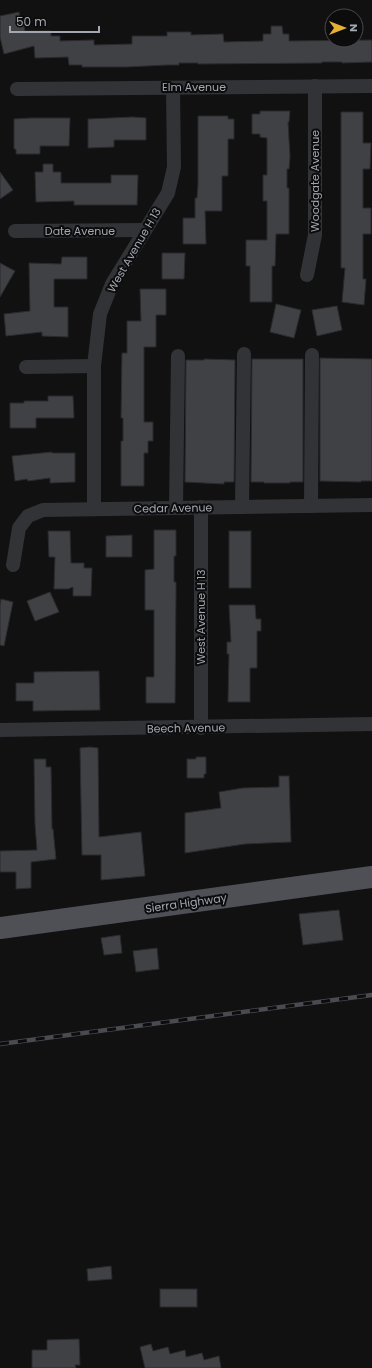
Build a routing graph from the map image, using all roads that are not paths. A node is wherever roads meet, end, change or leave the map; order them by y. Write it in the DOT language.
graph roads {
  1 [pos="315,86"];
  2 [pos="372,86"];
  3 [pos="173,88"];
  4 [pos="17,89"];
  5 [pos="145,230"];
  6 [pos="15,231"];
  7 [pos="307,275"];
  8 [pos="244,354"];
  9 [pos="312,355"];
  10 [pos="178,356"];
  11 [pos="94,366"];
  12 [pos="26,367"];
  13 [pos="372,505"];
  14 [pos="311,506"];
  15 [pos="201,507"];
  16 [pos="242,507"];
  17 [pos="176,508"];
  18 [pos="94,509"];
  19 [pos="13,565"];
  20 [pos="372,724"];
  21 [pos="201,728"];
  22 [pos="0,730"];
  23 [pos="372,877"];
  24 [pos="0,928"];
  1 -- 2 [label="street, Elm Avenue"];
  1 -- 3 [label="street, Elm Avenue"];
  1 -- 7 [label="street, Woodgate Avenue"];
  3 -- 4 [label="street, Elm Avenue"];
  3 -- 5 [label="street, West Avenue H 13"];
  5 -- 6 [label="street, Date Avenue"];
  5 -- 11 [label="street, West Avenue H 13"];
  8 -- 16 [label="street"];
  9 -- 14 [label="street"];
  10 -- 17 [label="street"];
  11 -- 12 [label="street"];
  11 -- 18 [label="street, West Avenue H 13"];
  13 -- 14 [label="street, Cedar Avenue"];
  14 -- 16 [label="street, Cedar Avenue"];
  15 -- 16 [label="street, Cedar Avenue"];
  15 -- 17 [label="street, Cedar Avenue"];
  15 -- 21 [label="street, West Avenue H 13"];
  17 -- 18 [label="street, Cedar Avenue"];
  18 -- 19 [label="street, Cedar Avenue"];
  20 -- 21 [label="street, Beech Avenue"];
  21 -- 22 [label="street, Beech Avenue"];
  23 -- 24 [label="main road, Sierra Highway"];
}
